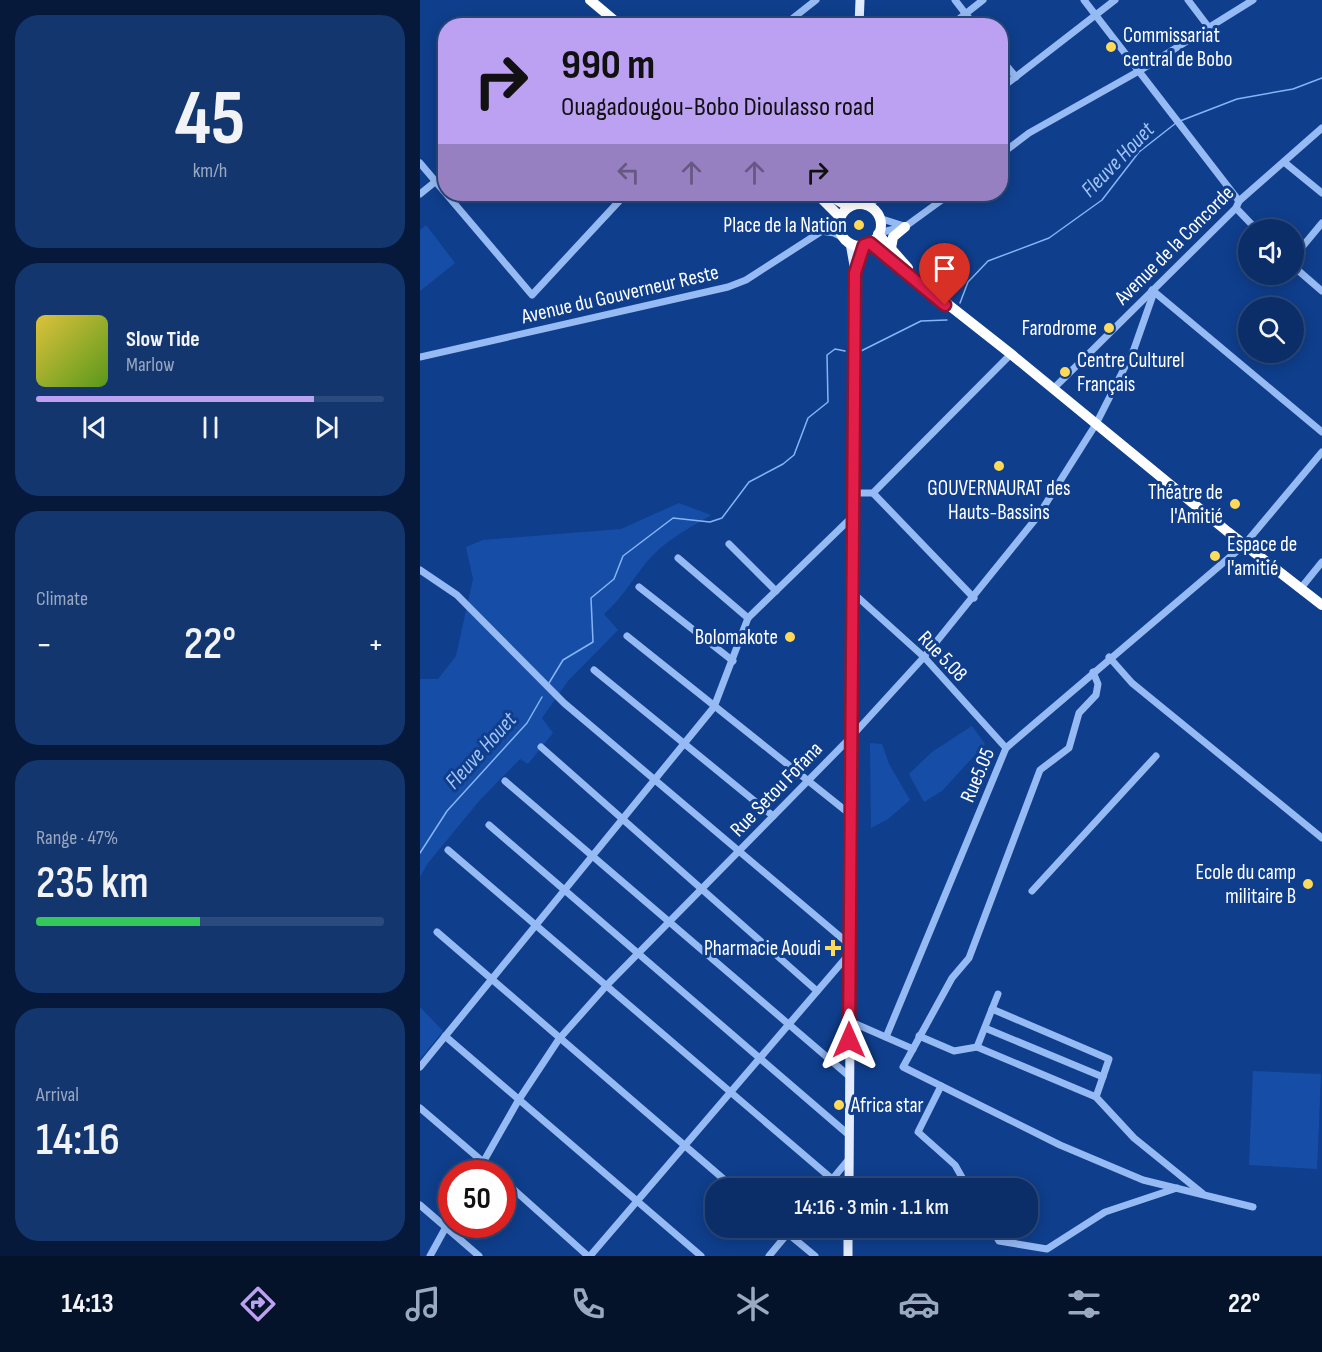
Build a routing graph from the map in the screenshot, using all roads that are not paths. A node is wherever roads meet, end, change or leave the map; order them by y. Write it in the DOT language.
graph roads {
  1 [pos="590,0"];
  2 [pos="816,0"];
  3 [pos="853,0"];
  4 [pos="860,0"];
  5 [pos="955,0"];
  6 [pos="983,0"];
  7 [pos="1084,0"];
  8 [pos="1115,0"];
  9 [pos="1188,0"];
  10 [pos="1253,0"];
  11 [pos="966,14"];
  12 [pos="1096,15"];
  13 [pos="611,18"];
  14 [pos="793,18"];
  15 [pos="853,18"];
  16 [pos="859,18"];
  17 [pos="961,18"];
  18 [pos="969,18"];
  19 [pos="1210,28"];
  20 [pos="1008,68"];
  21 [pos="1139,71"];
  22 [pos="1016,77"];
  23 [pos="1008,83"];
  24 [pos="1322,128"];
  25 [pos="1008,149"];
  26 [pos="1284,162"];
  27 [pos="420,164"];
  28 [pos="438,180"];
  29 [pos="435,182"];
  30 [pos="438,185"];
  31 [pos="1322,193"];
  32 [pos="420,194"];
  33 [pos="451,201"];
  34 [pos="619,201"];
  35 [pos="824,201"];
  36 [pos="839,201"];
  37 [pos="849,201"];
  38 [pos="940,201"];
  39 [pos="869,202"];
  40 [pos="1238,205"];
  41 [pos="848,206"];
  42 [pos="840,218"];
  43 [pos="1249,219"];
  44 [pos="1322,223"];
  45 [pos="906,226"];
  46 [pos="816,233"];
  47 [pos="878,233"];
  48 [pos="847,241"];
  49 [pos="867,244"];
  50 [pos="1304,245"];
  51 [pos="891,248"];
  52 [pos="855,271"];
  53 [pos="1304,275"];
  54 [pos="1153,291"];
  55 [pos="1322,291"];
  56 [pos="960,314"];
  57 [pos="1011,354"];
  58 [pos="420,357"];
  59 [pos="1053,389"];
  60 [pos="1096,424"];
  61 [pos="1322,432"];
  62 [pos="1322,452"];
  63 [pos="853,493"];
  64 [pos="873,493"];
  65 [pos="853,516"];
  66 [pos="729,544"];
  67 [pos="1244,545"];
  68 [pos="678,558"];
  69 [pos="1322,562"];
  70 [pos="420,570"];
  71 [pos="639,587"];
  72 [pos="1301,588"];
  73 [pos="776,591"];
  74 [pos="852,592"];
  75 [pos="974,598"];
  76 [pos="1322,605"];
  77 [pos="748,618"];
  78 [pos="627,636"];
  79 [pos="924,657"];
  80 [pos="1109,657"];
  81 [pos="732,661"];
  82 [pos="594,670"];
  83 [pos="1093,672"];
  84 [pos="714,707"];
  85 [pos="851,737"];
  86 [pos="684,743"];
  87 [pos="541,747"];
  88 [pos="1006,748"];
  89 [pos="1156,756"];
  90 [pos="654,780"];
  91 [pos="807,780"];
  92 [pos="506,781"];
  93 [pos="851,815"];
  94 [pos="773,816"];
  95 [pos="623,818"];
  96 [pos="489,825"];
  97 [pos="1322,838"];
  98 [pos="448,850"];
  99 [pos="738,851"];
  100 [pos="592,855"];
  101 [pos="702,888"];
  102 [pos="563,889"];
  103 [pos="1032,891"];
  104 [pos="669,921"];
  105 [pos="535,924"];
  106 [pos="438,932"];
  107 [pos="850,949"];
  108 [pos="638,953"];
  109 [pos="491,979"];
  110 [pos="607,985"];
  111 [pos="818,991"];
  112 [pos="998,994"];
  113 [pos="992,1009"];
  114 [pos="849,1021"];
  115 [pos="788,1024"];
  116 [pos="985,1028"];
  117 [pos="445,1036"];
  118 [pos="919,1036"];
  119 [pos="886,1037"];
  120 [pos="559,1039"];
  121 [pos="977,1047"];
  122 [pos="913,1049"];
  123 [pos="759,1058"];
  124 [pos="420,1067"];
  125 [pos="849,1076"];
  126 [pos="1103,1077"];
  127 [pos="941,1086"];
  128 [pos="731,1092"];
  129 [pos="1096,1097"];
  130 [pos="518,1101"];
  131 [pos="420,1108"];
  132 [pos="849,1135"];
  133 [pos="683,1145"];
  134 [pos="849,1159"];
  135 [pos="481,1160"];
  136 [pos="484,1160"];
  137 [pos="722,1178"];
  138 [pos="831,1178"];
  139 [pos="833,1178"];
  140 [pos="849,1178"];
  141 [pos="962,1178"];
  142 [pos="1177,1188"];
  143 [pos="516,1191"];
  144 [pos="1204,1195"];
  145 [pos="636,1201"];
  146 [pos="420,1205"];
  147 [pos="1253,1207"];
  148 [pos="438,1220"];
  149 [pos="440,1238"];
  150 [pos="459,1238"];
  151 [pos="785,1238"];
  152 [pos="793,1238"];
  153 [pos="848,1238"];
  154 [pos="997,1238"];
  155 [pos="430,1256"];
  156 [pos="479,1256"];
  157 [pos="589,1256"];
  158 [pos="701,1256"];
  159 [pos="769,1256"];
  160 [pos="815,1256"];
  161 [pos="848,1256"];
  1 -- 13 [label="highway"];
  2 -- 14 [label="street"];
  3 -- 15 [label="main road"];
  4 -- 16 [label="main road"];
  5 -- 11 [label="street"];
  6 -- 11 [label="street"];
  7 -- 12 [label="street"];
  8 -- 12 [label="street"];
  9 -- 19 [label="street"];
  10 -- 19 [label="street"];
  11 -- 17 [label="street"];
  11 -- 18 [label="street"];
  12 -- 21 [label="street"];
  12 -- 22 [label="street"];
  19 -- 21 [label="street"];
  20 -- 22 [label="street"];
  21 -- 25 [label="street"];
  21 -- 40 [label="street"];
  22 -- 23 [label="street"];
  24 -- 26 [label="street, Avenue de la Concorde"];
  26 -- 31 [label="street"];
  26 -- 40 [label="street, Avenue de la Concorde"];
  27 -- 29 [label="street"];
  28 -- 29 [label="street"];
  29 -- 30 [label="street"];
  29 -- 32 [label="street"];
  33 -- 34 [label="street"];
  35 -- 42 [label="highway"];
  36 -- 41 [label="highway"];
  37 -- 41 [label="main road"];
  38 -- 45 [label="street"];
  39 -- 41 [label="highway"];
  39 -- 45 [label="street"];
  39 -- 47 [label="highway"];
  40 -- 43 [label="street"];
  40 -- 54 [label="street, Avenue de la Concorde"];
  41 -- 42 [label="highway"];
  42 -- 46 [label="street, Avenue du Gouverneur Reste"];
  42 -- 48 [label="highway"];
  44 -- 50 [label="street"];
  45 -- 47 [label="street"];
  45 -- 51 [label="highway"];
  46 -- 48 [label="street"];
  46 -- 58 [label="street, Avenue du Gouverneur Reste"];
  47 -- 49 [label="highway"];
  47 -- 51 [label="highway"];
  48 -- 49 [label="highway"];
  48 -- 52 [label="main road"];
  49 -- 52 [label="main road"];
  49 -- 56 [label="highway"];
  51 -- 56 [label="highway"];
  52 -- 63 [label="main road"];
  53 -- 55 [label="street"];
  54 -- 59 [label="street, Avenue de la Concorde"];
  54 -- 60 [label="street, Rue Setou Fofana"];
  54 -- 61 [label="street"];
  56 -- 57 [label="highway"];
  57 -- 59 [label="highway"];
  57 -- 64 [label="street"];
  59 -- 60 [label="highway"];
  60 -- 67 [label="highway"];
  60 -- 75 [label="street, Rue Setou Fofana"];
  62 -- 67 [label="street, Rue5.05"];
  63 -- 64 [label="street"];
  63 -- 65 [label="main road"];
  64 -- 75 [label="street"];
  65 -- 73 [label="street"];
  65 -- 74 [label="main road"];
  66 -- 73 [label="street"];
  67 -- 72 [label="highway"];
  67 -- 80 [label="street, Rue5.05"];
  68 -- 77 [label="street"];
  69 -- 72 [label="street"];
  70 -- 90 [label="street"];
  71 -- 81 [label="street"];
  72 -- 76 [label="highway"];
  73 -- 77 [label="street"];
  74 -- 79 [label="street, Rue 5.08"];
  74 -- 85 [label="main road"];
  75 -- 79 [label="street, Rue Setou Fofana"];
  77 -- 81 [label="street"];
  78 -- 84 [label="street"];
  79 -- 85 [label="street, Rue Setou Fofana"];
  79 -- 88 [label="street, Rue 5.08"];
  80 -- 83 [label="street, Rue5.05"];
  80 -- 97 [label="street"];
  81 -- 84 [label="street"];
  82 -- 86 [label="street"];
  83 -- 88 [label="street, Rue5.05"];
  83 -- 118 [label="street"];
  84 -- 86 [label="street"];
  84 -- 91 [label="street"];
  85 -- 91 [label="street, Rue Setou Fofana"];
  85 -- 93 [label="main road"];
  86 -- 90 [label="street"];
  86 -- 94 [label="street"];
  87 -- 95 [label="street"];
  88 -- 119 [label="street, Rue5.05"];
  89 -- 103 [label="street"];
  90 -- 95 [label="street"];
  90 -- 99 [label="street"];
  91 -- 93 [label="street"];
  91 -- 94 [label="street, Rue Setou Fofana"];
  92 -- 100 [label="street"];
  93 -- 107 [label="main road"];
  94 -- 99 [label="street, Rue Setou Fofana"];
  95 -- 100 [label="street"];
  95 -- 101 [label="street"];
  96 -- 102 [label="street"];
  98 -- 105 [label="street"];
  99 -- 101 [label="street, Rue Setou Fofana"];
  99 -- 107 [label="street"];
  100 -- 102 [label="street"];
  100 -- 104 [label="street"];
  101 -- 104 [label="street, Rue Setou Fofana"];
  101 -- 111 [label="street"];
  102 -- 105 [label="street"];
  102 -- 108 [label="street"];
  104 -- 108 [label="street, Rue Setou Fofana"];
  104 -- 115 [label="street"];
  105 -- 109 [label="street"];
  105 -- 110 [label="street"];
  106 -- 109 [label="street"];
  107 -- 111 [label="street"];
  107 -- 114 [label="main road"];
  108 -- 110 [label="street, Rue Setou Fofana"];
  108 -- 123 [label="street"];
  109 -- 117 [label="street"];
  109 -- 120 [label="street"];
  110 -- 120 [label="street, Rue Setou Fofana"];
  110 -- 128 [label="street"];
  111 -- 115 [label="street"];
  112 -- 113 [label="street"];
  113 -- 116 [label="street"];
  113 -- 126 [label="street"];
  114 -- 119 [label="street"];
  114 -- 125 [label="main road"];
  115 -- 123 [label="street"];
  115 -- 125 [label="street"];
  116 -- 121 [label="street"];
  116 -- 126 [label="street"];
  117 -- 124 [label="street"];
  117 -- 130 [label="street"];
  118 -- 121 [label="street"];
  118 -- 122 [label="street"];
  119 -- 122 [label="street"];
  120 -- 130 [label="street, Rue Setou Fofana"];
  120 -- 133 [label="street"];
  121 -- 129 [label="street"];
  122 -- 127 [label="street"];
  123 -- 128 [label="street"];
  123 -- 132 [label="street"];
  125 -- 132 [label="main road"];
  126 -- 129 [label="street"];
  127 -- 141 [label="street"];
  127 -- 142 [label="street"];
  128 -- 133 [label="street"];
  128 -- 138 [label="street"];
  129 -- 144 [label="street"];
  130 -- 136 [label="street, Rue Setou Fofana"];
  130 -- 145 [label="street"];
  131 -- 135 [label="street"];
  132 -- 134 [label="main road"];
  133 -- 137 [label="street"];
  133 -- 145 [label="street"];
  134 -- 139 [label="street"];
  134 -- 140 [label="main road"];
  142 -- 144 [label="street"];
  142 -- 154 [label="street"];
  143 -- 157 [label="street"];
  144 -- 147 [label="street"];
  145 -- 157 [label="street"];
  145 -- 158 [label="street"];
  146 -- 148 [label="street"];
  149 -- 155 [label="street"];
  150 -- 156 [label="street"];
  151 -- 159 [label="street"];
  152 -- 160 [label="street"];
  153 -- 161 [label="main road"];
}
